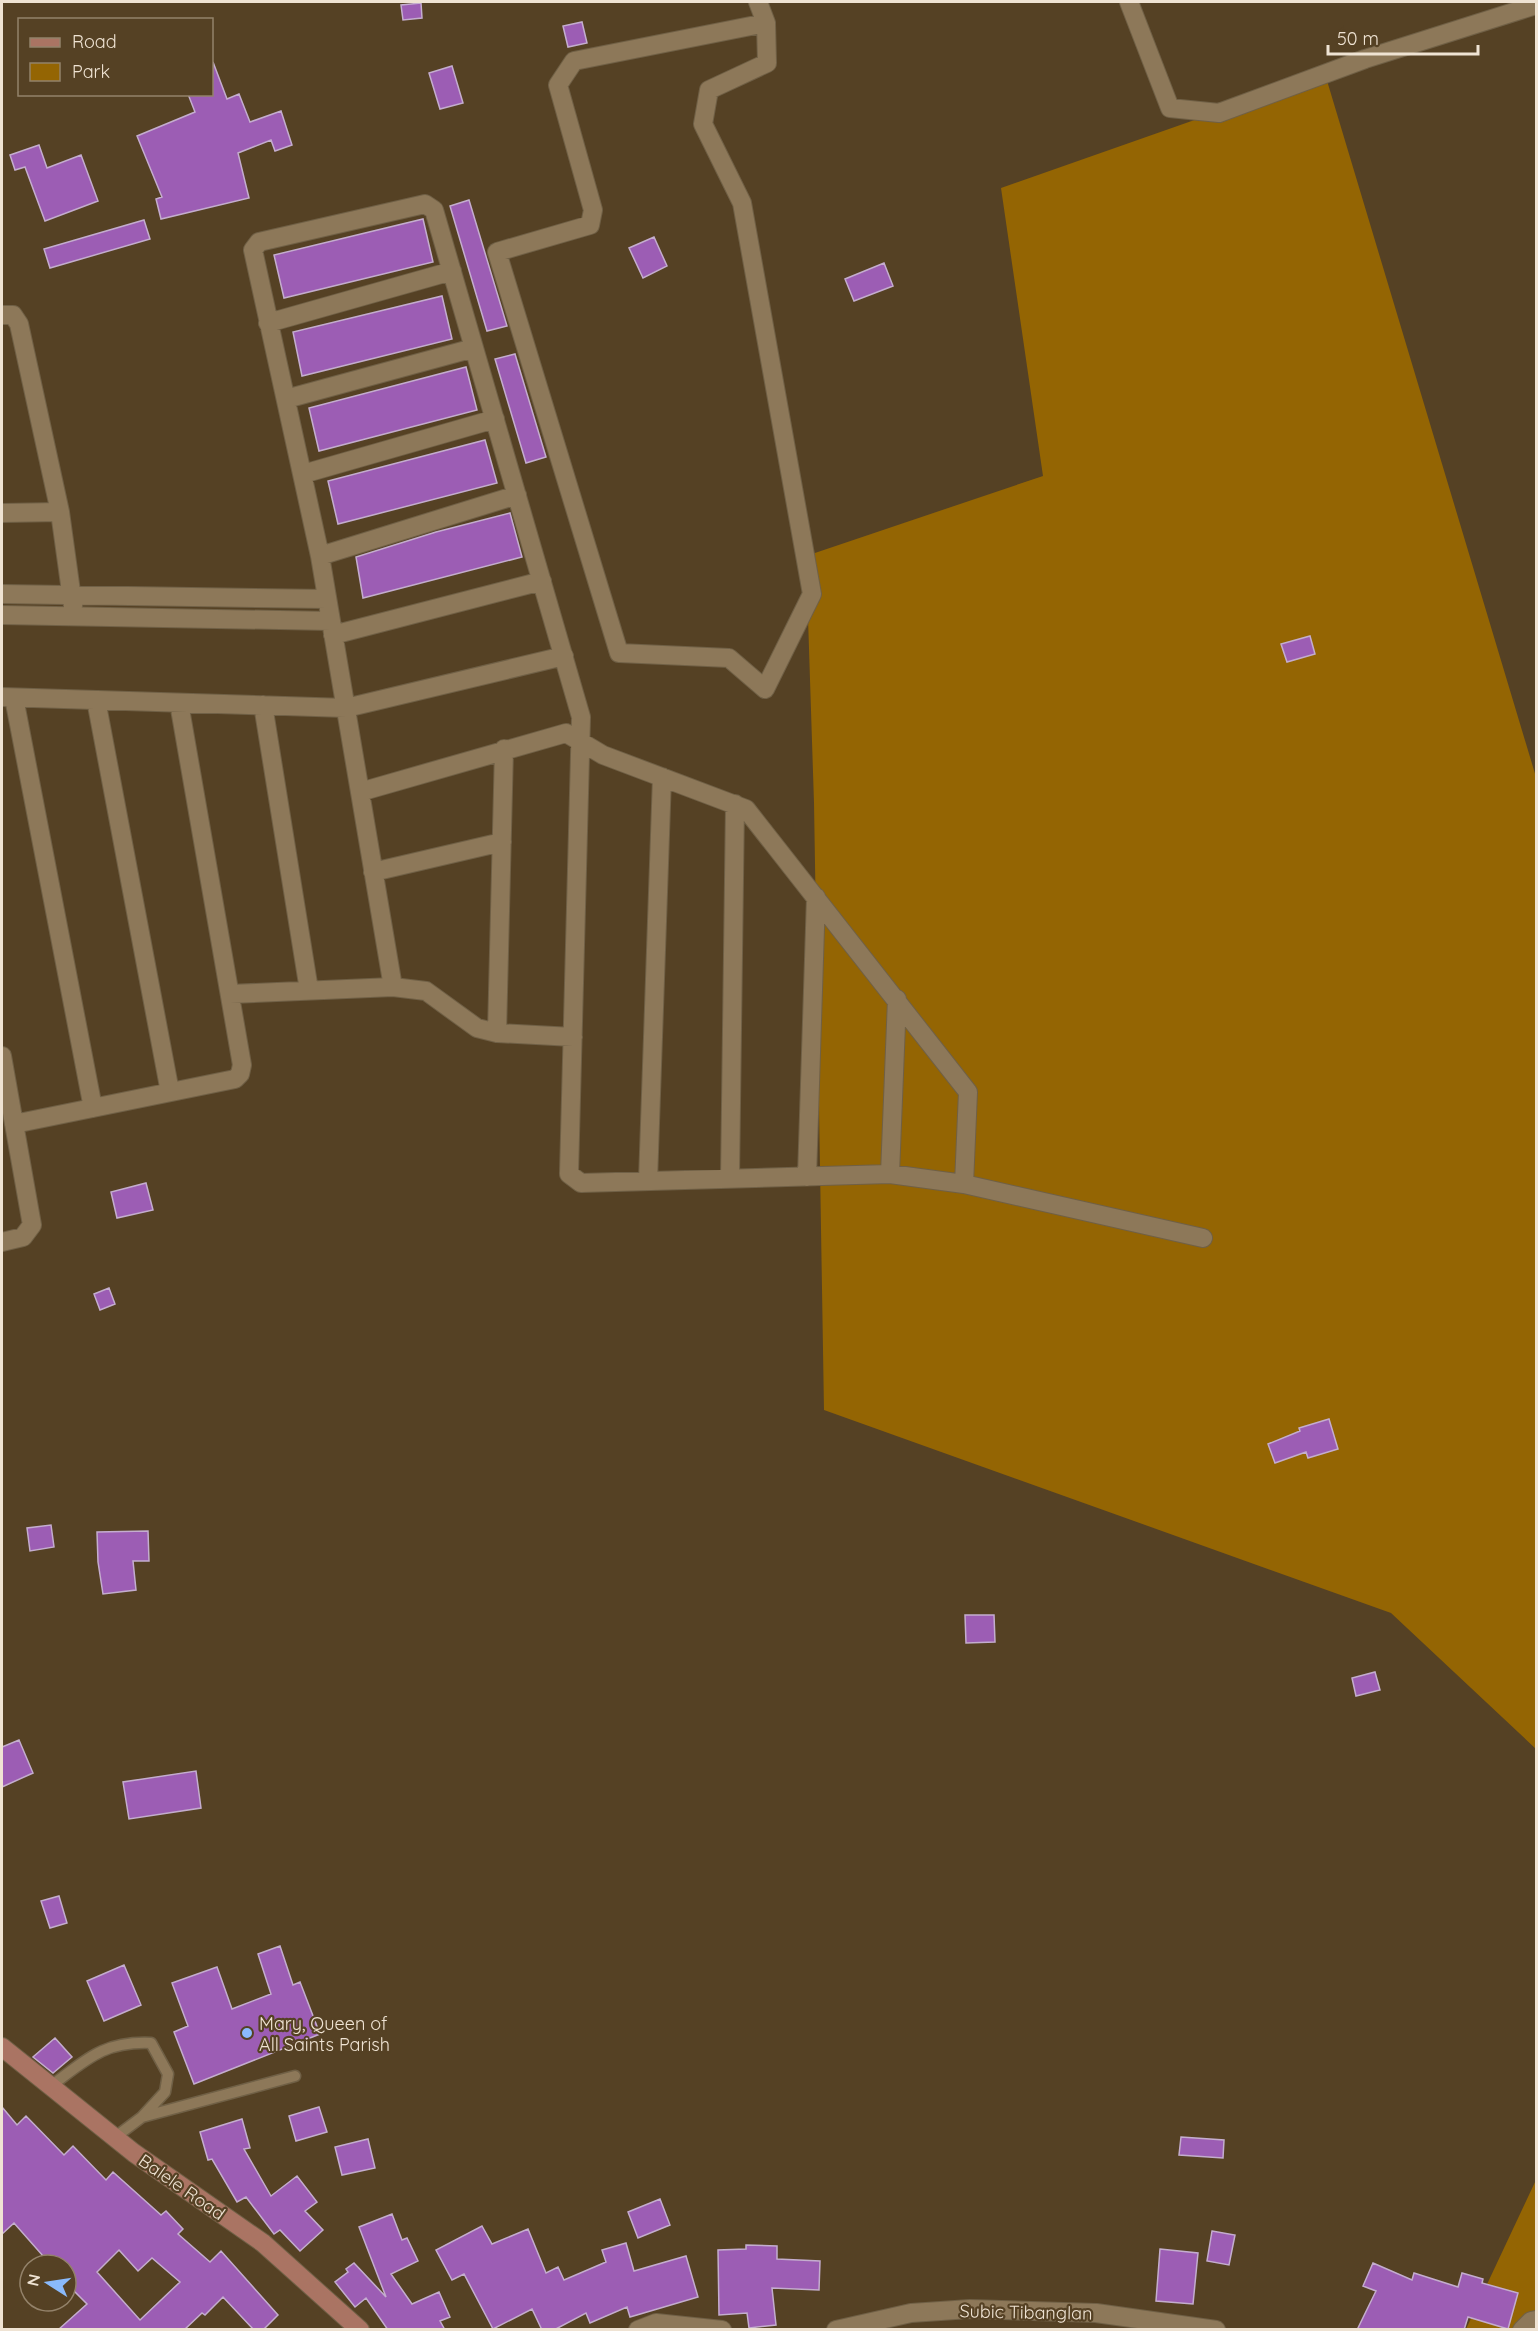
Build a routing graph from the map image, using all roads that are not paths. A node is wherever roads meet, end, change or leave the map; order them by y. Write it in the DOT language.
graph roads {
  1 [pos="758,2"];
  2 [pos="1129,2"];
  3 [pos="1536,5"];
  4 [pos="766,23"];
  5 [pos="452,271"];
  6 [pos="2,315"];
  7 [pos="268,323"];
  8 [pos="474,348"];
  9 [pos="286,399"];
  10 [pos="495,419"];
  11 [pos="303,474"];
  12 [pos="517,495"];
  13 [pos="60,512"];
  14 [pos="2,513"];
  15 [pos="320,556"];
  16 [pos="542,581"];
  17 [pos="2,594"];
  18 [pos="71,595"];
  19 [pos="327,599"];
  20 [pos="2,615"];
  21 [pos="74,617"];
  22 [pos="332,628"];
  23 [pos="564,656"];
  24 [pos="8,697"];
  25 [pos="96,700"];
  26 [pos="179,703"];
  27 [pos="263,705"];
  28 [pos="345,708"];
  29 [pos="580,742"];
  30 [pos="504,749"];
  31 [pos="662,777"];
  32 [pos="360,792"];
  33 [pos="735,804"];
  34 [pos="502,842"];
  35 [pos="373,872"];
  36 [pos="816,897"];
  37 [pos="393,987"];
  38 [pos="309,990"];
  39 [pos="230,994"];
  40 [pos="897,999"];
  41 [pos="497,1033"];
  42 [pos="573,1037"];
  43 [pos="2,1056"];
  44 [pos="170,1092"];
  45 [pos="93,1108"];
  46 [pos="14,1124"];
  47 [pos="890,1174"];
  48 [pos="807,1177"];
  49 [pos="730,1179"];
  50 [pos="648,1181"];
  51 [pos="964,1184"];
  52 [pos="1203,1238"];
  53 [pos="2,1242"];
  54 [pos="2,2047"];
  55 [pos="295,2076"];
  56 [pos="51,2086"];
  57 [pos="142,2117"];
  58 [pos="114,2138"];
  59 [pos="1536,2320"];
  60 [pos="909,2321"];
  61 [pos="360,2330"];
  62 [pos="638,2330"];
  63 [pos="722,2330"];
  64 [pos="836,2330"];
  65 [pos="1216,2330"];
  66 [pos="1522,2330"];
  1 -- 4 [label="street"];
  2 -- 3 [label="street"];
  4 -- 4 [label="street"];
  5 -- 7 [label="street"];
  5 -- 7 [label="street"];
  5 -- 8 [label="street"];
  6 -- 13 [label="street"];
  7 -- 9 [label="street"];
  8 -- 9 [label="street"];
  8 -- 10 [label="street"];
  9 -- 11 [label="street"];
  10 -- 11 [label="street"];
  10 -- 12 [label="street"];
  11 -- 15 [label="street"];
  12 -- 15 [label="street"];
  12 -- 16 [label="street"];
  13 -- 14 [label="street"];
  13 -- 18 [label="street"];
  15 -- 19 [label="street"];
  16 -- 22 [label="street"];
  16 -- 23 [label="street"];
  17 -- 18 [label="street"];
  18 -- 19 [label="street"];
  18 -- 21 [label="street"];
  19 -- 22 [label="street"];
  20 -- 21 [label="street"];
  21 -- 22 [label="street"];
  22 -- 28 [label="street"];
  23 -- 28 [label="street"];
  23 -- 29 [label="street"];
  24 -- 25 [label="street"];
  24 -- 45 [label="street"];
  25 -- 26 [label="street"];
  25 -- 44 [label="street"];
  26 -- 27 [label="street"];
  26 -- 39 [label="street"];
  27 -- 28 [label="street"];
  27 -- 38 [label="street"];
  28 -- 32 [label="street"];
  29 -- 30 [label="street"];
  29 -- 31 [label="street"];
  29 -- 42 [label="street"];
  30 -- 32 [label="street"];
  30 -- 34 [label="street"];
  31 -- 33 [label="street"];
  31 -- 50 [label="street"];
  32 -- 35 [label="street"];
  33 -- 36 [label="street"];
  33 -- 49 [label="street"];
  34 -- 35 [label="street"];
  34 -- 41 [label="street"];
  35 -- 37 [label="street"];
  36 -- 40 [label="street"];
  36 -- 48 [label="street"];
  37 -- 38 [label="street"];
  37 -- 41 [label="street"];
  38 -- 39 [label="street"];
  39 -- 44 [label="street"];
  40 -- 47 [label="street"];
  40 -- 51 [label="street"];
  41 -- 42 [label="street"];
  42 -- 50 [label="street"];
  43 -- 46 [label="street"];
  44 -- 45 [label="street"];
  45 -- 46 [label="street"];
  46 -- 53 [label="street"];
  47 -- 48 [label="street"];
  47 -- 51 [label="street"];
  48 -- 49 [label="street"];
  49 -- 50 [label="street"];
  51 -- 52 [label="street"];
  54 -- 56 [label="street, Balele Road"];
  55 -- 57 [label="lane"];
  56 -- 57 [label="lane"];
  56 -- 58 [label="street, Balele Road"];
  57 -- 58 [label="lane"];
  58 -- 61 [label="street, Balele Road"];
  59 -- 66 [label="street"];
  60 -- 64 [label="street, Subic Tibanglan"];
  60 -- 65 [label="street, Subic Tibanglan"];
  62 -- 63 [label="street"];
}
